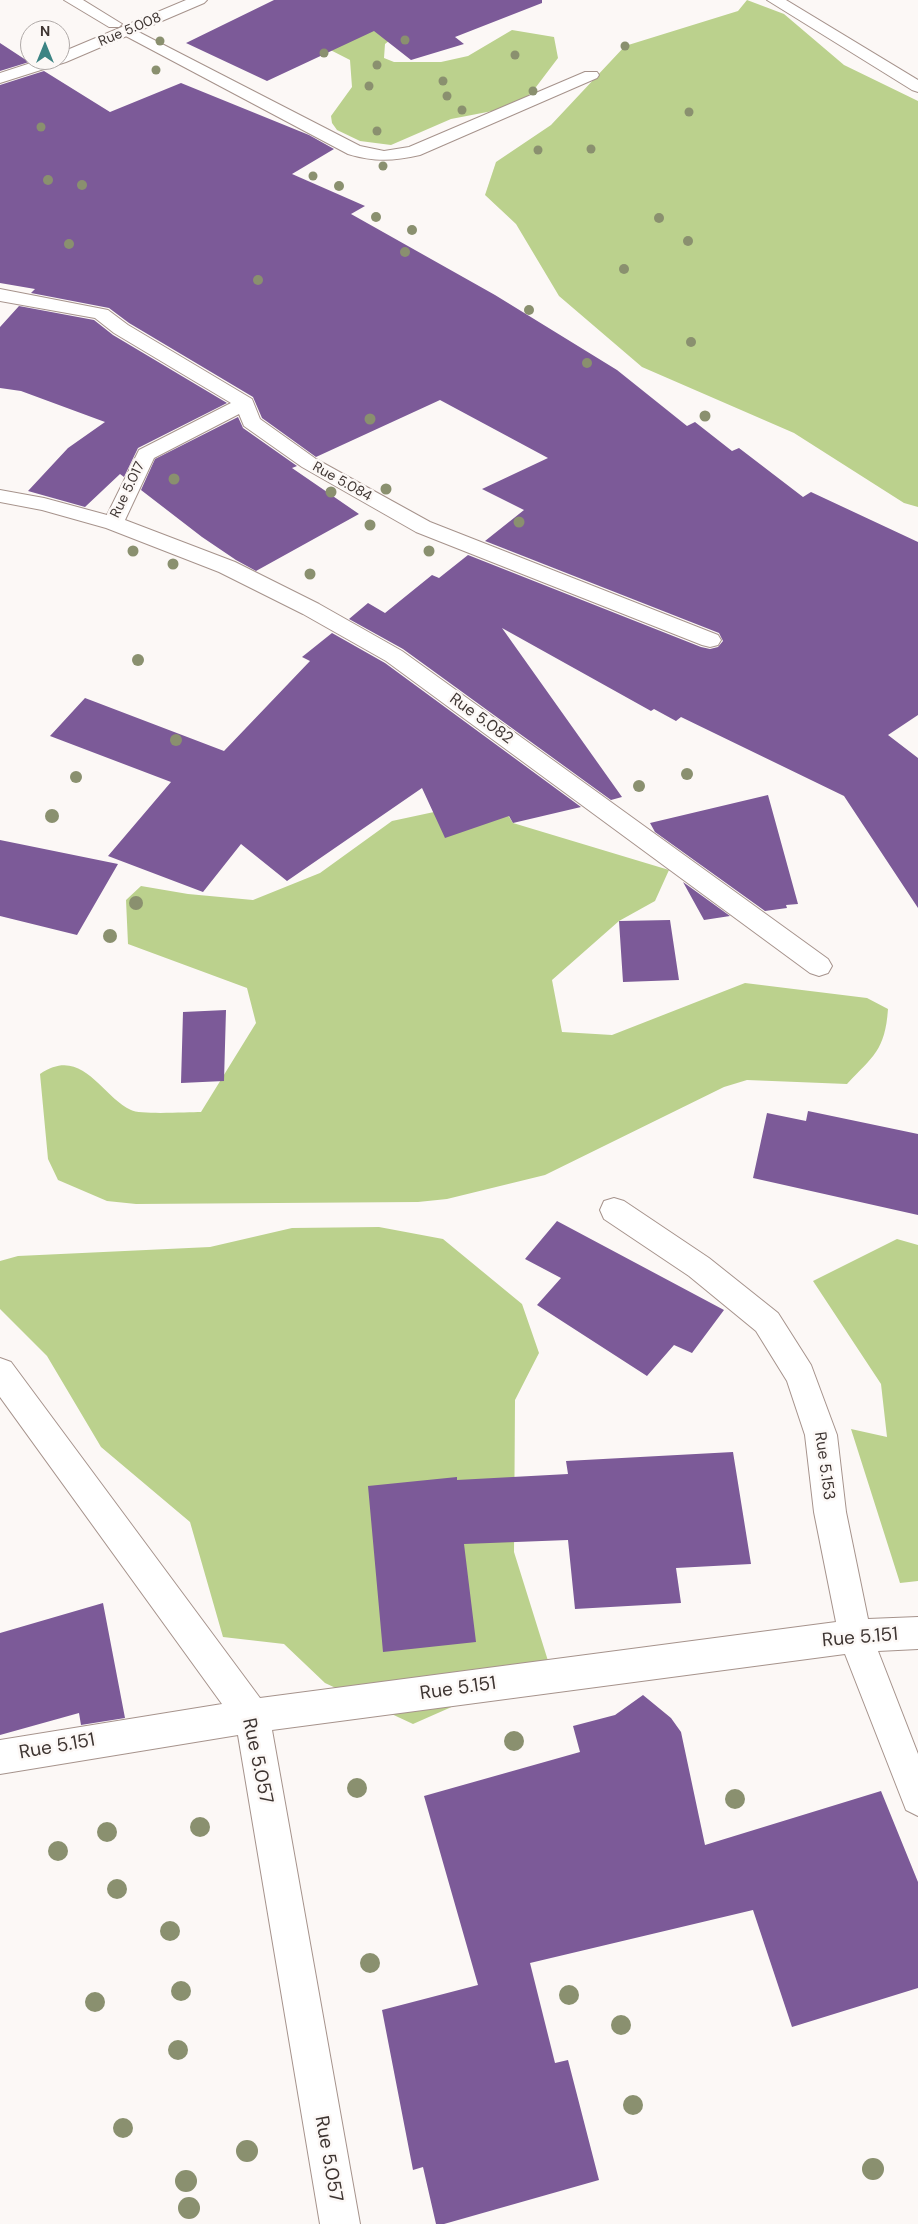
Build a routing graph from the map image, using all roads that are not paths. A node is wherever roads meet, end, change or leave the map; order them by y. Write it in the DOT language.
graph roads {
  1 [pos="72,0"];
  2 [pos="166,0"];
  3 [pos="199,0"];
  4 [pos="775,0"];
  5 [pos="121,28"];
  6 [pos="70,43"];
  7 [pos="70,53"];
  8 [pos="20,60"];
  9 [pos="0,67"];
  10 [pos="25,70"];
  11 [pos="591,75"];
  12 [pos="0,78"];
  13 [pos="918,87"];
  14 [pos="0,295"];
  15 [pos="245,403"];
  16 [pos="0,496"];
  17 [pos="113,524"];
  18 [pos="710,640"];
  19 [pos="819,966"];
  20 [pos="614,1210"];
  21 [pos="0,1372"];
  22 [pos="918,1633"];
  23 [pos="855,1636"];
  24 [pos="252,1716"];
  25 [pos="0,1757"];
  26 [pos="918,1798"];
  27 [pos="340,2224"];
  1 -- 5 [label="street"];
  2 -- 5 [label="street, Rue 5.008"];
  3 -- 5 [label="street, Rue 5.008"];
  4 -- 13 [label="street"];
  5 -- 6 [label="street, Rue 5.008"];
  5 -- 7 [label="street, Rue 5.008"];
  5 -- 11 [label="street"];
  8 -- 9 [label="street"];
  10 -- 12 [label="street"];
  14 -- 15 [label="street"];
  15 -- 17 [label="street, Rue 5.017"];
  15 -- 18 [label="street, Rue 5.084"];
  16 -- 17 [label="street, Rue 5.017"];
  17 -- 19 [label="street, Rue 5.082"];
  20 -- 23 [label="street, Rue 5.153"];
  21 -- 24 [label="street, Rue 5.057"];
  22 -- 23 [label="street, Rue 5.151"];
  23 -- 24 [label="street, Rue 5.151"];
  23 -- 26 [label="street, Rue 5.153"];
  24 -- 25 [label="street, Rue 5.151"];
  24 -- 27 [label="street, Rue 5.057"];
}
